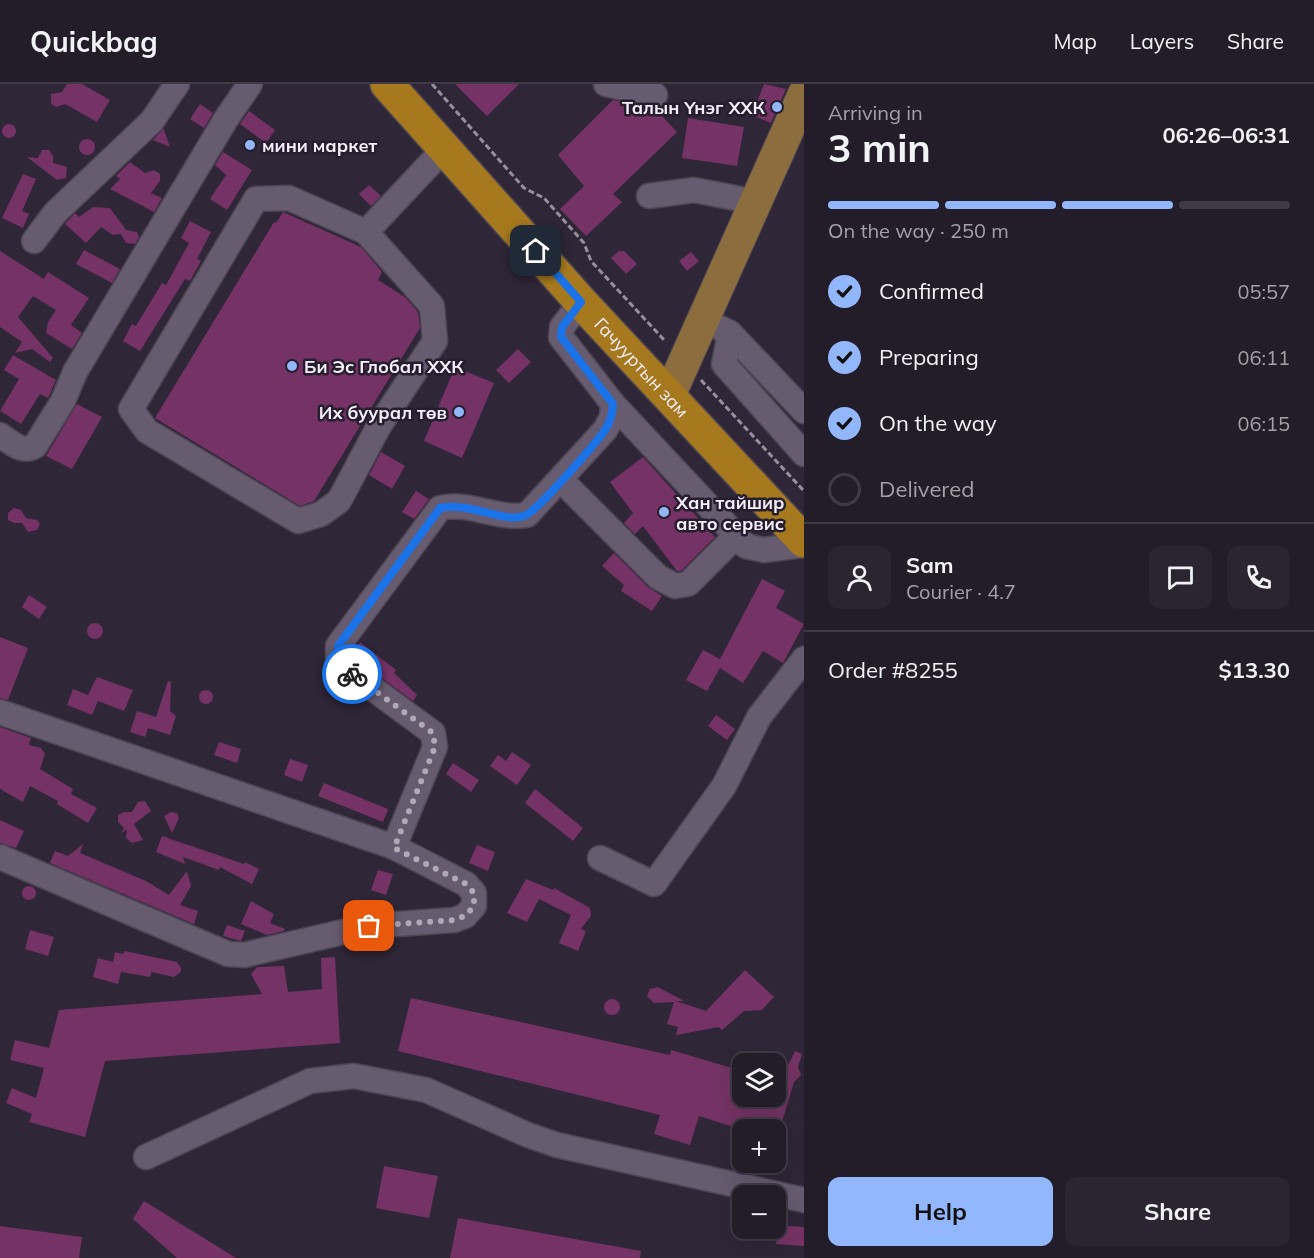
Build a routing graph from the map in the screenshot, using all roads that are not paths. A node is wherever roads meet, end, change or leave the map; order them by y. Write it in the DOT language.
graph roads {
  1 [pos="177,84"];
  2 [pos="250,84"];
  3 [pos="387,84"];
  4 [pos="606,84"];
  5 [pos="804,94"];
  6 [pos="655,96"];
  7 [pos="445,148"];
  8 [pos="649,196"];
  9 [pos="756,202"];
  10 [pos="366,232"];
  11 [pos="34,241"];
  12 [pos="581,302"];
  13 [pos="717,326"];
  14 [pos="669,396"];
  15 [pos="613,404"];
  16 [pos="804,411"];
  17 [pos="796,432"];
  18 [pos="0,435"];
  19 [pos="804,454"];
  20 [pos="561,480"];
  21 [pos="736,536"];
  22 [pos="804,543"];
  23 [pos="804,659"];
  24 [pos="0,711"];
  25 [pos="394,848"];
  26 [pos="0,857"];
  27 [pos="600,858"];
  28 [pos="147,1157"];
  29 [pos="804,1200"];
  1 -- 11 [label="street"];
  2 -- 18 [label="street"];
  3 -- 7 [label="highway, Гачууртын зам"];
  4 -- 6 [label="street"];
  5 -- 9 [label="main road"];
  7 -- 10 [label="street"];
  7 -- 12 [label="highway, Гачууртын зам"];
  8 -- 9 [label="street"];
  9 -- 13 [label="main road"];
  10 -- 10 [label="street"];
  12 -- 14 [label="highway, Гачууртын зам"];
  12 -- 15 [label="street"];
  13 -- 14 [label="main road"];
  13 -- 16 [label="street"];
  13 -- 17 [label="street"];
  14 -- 22 [label="highway, Гачууртын зам"];
  15 -- 20 [label="street"];
  15 -- 21 [label="street"];
  17 -- 19 [label="street"];
  20 -- 21 [label="street"];
  20 -- 25 [label="street"];
  21 -- 22 [label="street"];
  23 -- 27 [label="street"];
  24 -- 25 [label="street"];
  25 -- 26 [label="street"];
  28 -- 29 [label="street"];
}
